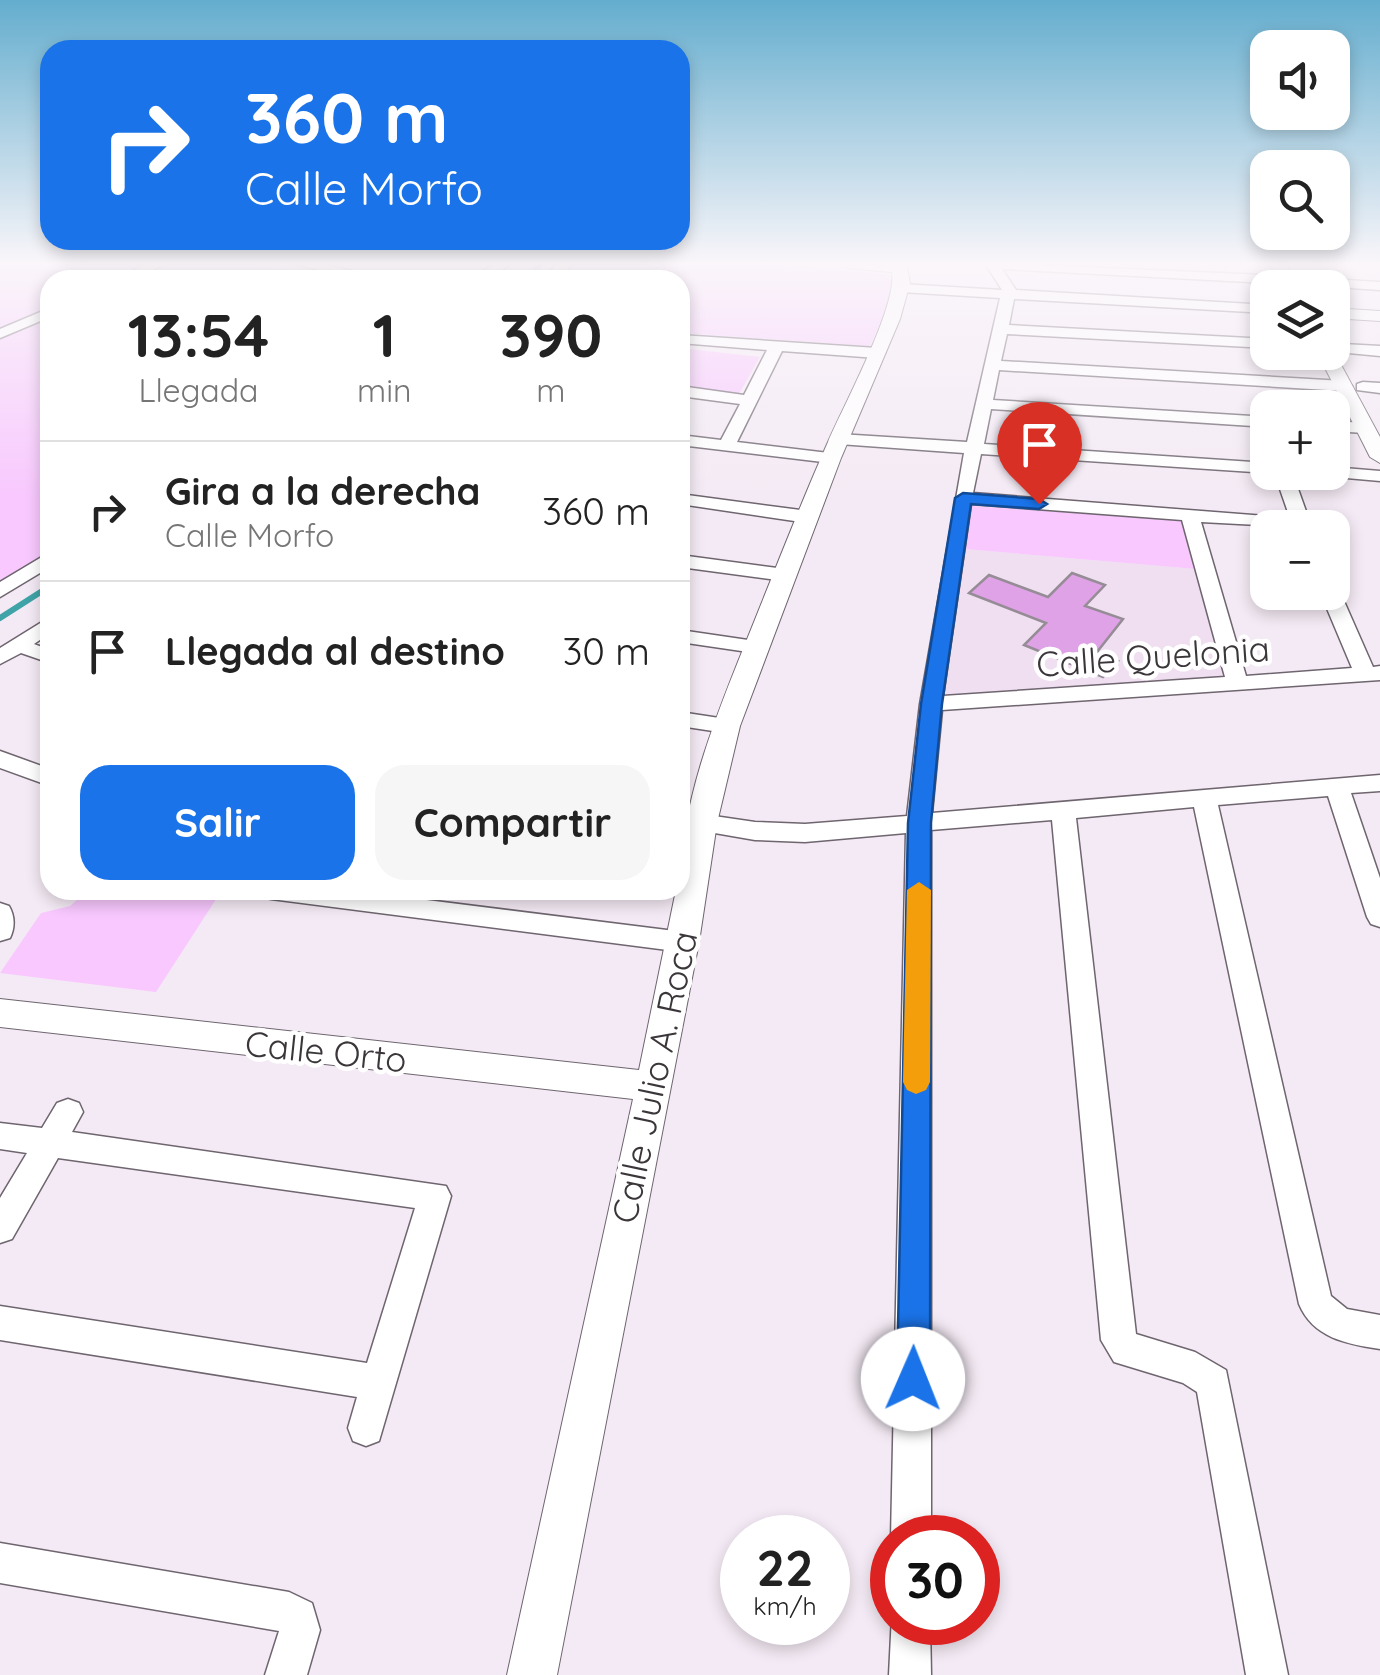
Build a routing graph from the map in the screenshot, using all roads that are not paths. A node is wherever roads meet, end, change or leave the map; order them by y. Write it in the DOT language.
graph roads {
  1 [pos="706,341"];
  2 [pos="881,341"];
  3 [pos="998,341"];
  4 [pos="1218,341"];
  5 [pos="1250,343"];
  6 [pos="776,347"];
  7 [pos="1350,351"];
  8 [pos="1380,351"];
  9 [pos="878,353"];
  10 [pos="993,365"];
  11 [pos="1362,387"];
  12 [pos="690,392"];
  13 [pos="750,400"];
  14 [pos="983,404"];
  15 [pos="1250,421"];
  16 [pos="1372,424"];
  17 [pos="690,442"];
  18 [pos="726,447"];
  19 [pos="972,448"];
  20 [pos="835,449"];
  21 [pos="1380,457"];
  22 [pos="1250,467"];
  23 [pos="1350,474"];
  24 [pos="1380,476"];
  25 [pos="963,498"];
  26 [pos="690,500"];
  27 [pos="1190,516"];
  28 [pos="808,517"];
  29 [pos="1250,521"];
  30 [pos="690,563"];
  31 [pos="40,565"];
  32 [pos="784,575"];
  33 [pos="0,591"];
  34 [pos="1339,610"];
  35 [pos="40,630"];
  36 [pos="690,637"];
  37 [pos="19,644"];
  38 [pos="755,647"];
  39 [pos="40,652"];
  40 [pos="0,658"];
  41 [pos="1372,674"];
  42 [pos="1237,682"];
  43 [pos="932,704"];
  44 [pos="690,721"];
  45 [pos="726,726"];
  46 [pos="0,759"];
  47 [pos="40,774"];
  48 [pos="1380,784"];
  49 [pos="1337,787"];
  50 [pos="1205,801"];
  51 [pos="1063,812"];
  52 [pos="691,821"];
  53 [pos="920,823"];
  54 [pos="350,900"];
  55 [pos="685,900"];
  56 [pos="0,913"];
  57 [pos="1380,917"];
  58 [pos="0,930"];
  59 [pos="682,942"];
  60 [pos="0,1013"];
  61 [pos="652,1086"];
  62 [pos="68,1112"];
  63 [pos="0,1136"];
  64 [pos="49,1143"];
  65 [pos="0,1228"];
  66 [pos="0,1322"];
  67 [pos="1380,1332"];
  68 [pos="379,1383"];
  69 [pos="366,1428"];
  70 [pos="912,1515"];
  71 [pos="0,1563"];
  72 [pos="910,1645"];
  73 [pos="286,1675"];
  74 [pos="532,1675"];
  75 [pos="910,1675"];
  76 [pos="1267,1675"];
  1 -- 6 [label="street"];
  2 -- 9 [label="street, Calle Julio A. Roca"];
  3 -- 10 [label="street"];
  4 -- 5 [label="street"];
  6 -- 9 [label="street"];
  6 -- 13 [label="street"];
  7 -- 8 [label="street"];
  9 -- 20 [label="street, Calle Julio A. Roca"];
  10 -- 11 [label="street"];
  10 -- 14 [label="street"];
  11 -- 16 [label="street"];
  12 -- 13 [label="street"];
  13 -- 18 [label="street"];
  14 -- 15 [label="street"];
  14 -- 19 [label="street"];
  16 -- 21 [label="street"];
  17 -- 18 [label="street"];
  18 -- 20 [label="street"];
  19 -- 20 [label="street"];
  19 -- 22 [label="street"];
  19 -- 25 [label="street"];
  20 -- 28 [label="street, Calle Julio A. Roca"];
  23 -- 24 [label="street"];
  25 -- 27 [label="street"];
  25 -- 43 [label="street"];
  26 -- 28 [label="street"];
  27 -- 29 [label="street"];
  27 -- 42 [label="street"];
  28 -- 32 [label="street, Calle Julio A. Roca"];
  30 -- 32 [label="street"];
  31 -- 33 [label="street"];
  32 -- 38 [label="street, Calle Julio A. Roca"];
  34 -- 41 [label="street"];
  35 -- 37 [label="street"];
  36 -- 38 [label="street"];
  37 -- 39 [label="street"];
  37 -- 40 [label="street"];
  38 -- 45 [label="street, Calle Julio A. Roca"];
  41 -- 42 [label="street, Calle Quelonia"];
  42 -- 43 [label="street, Calle Quelonia"];
  43 -- 53 [label="street"];
  44 -- 45 [label="street"];
  45 -- 52 [label="street, Calle Julio A. Roca"];
  46 -- 47 [label="street"];
  48 -- 49 [label="street"];
  49 -- 50 [label="street"];
  49 -- 57 [label="street"];
  50 -- 51 [label="street"];
  50 -- 67 [label="street"];
  51 -- 53 [label="street"];
  51 -- 76 [label="street"];
  52 -- 53 [label="street"];
  53 -- 70 [label="street"];
  54 -- 59 [label="street"];
  55 -- 59 [label="street, Calle Julio A. Roca"];
  56 -- 58 [label="street"];
  59 -- 61 [label="street, Calle Julio A. Roca"];
  60 -- 61 [label="street, Calle Orto"];
  61 -- 74 [label="street, Calle Julio A. Roca"];
  62 -- 64 [label="street"];
  63 -- 64 [label="street"];
  64 -- 65 [label="street"];
  64 -- 68 [label="street"];
  66 -- 68 [label="street"];
  68 -- 69 [label="street"];
  71 -- 73 [label="street"];
  72 -- 75 [label="street"];
}
